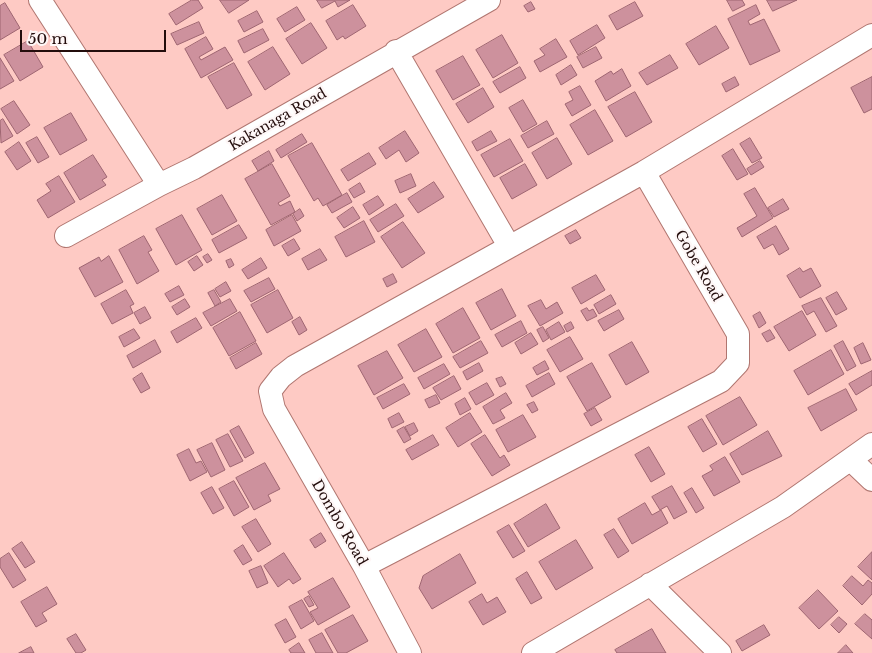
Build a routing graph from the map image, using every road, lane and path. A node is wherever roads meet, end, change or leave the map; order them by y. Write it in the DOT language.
graph roads {
  1 [pos="40,0"];
  2 [pos="488,0"];
  3 [pos="872,35"];
  4 [pos="396,51"];
  5 [pos="644,172"];
  6 [pos="159,185"];
  7 [pos="66,236"];
  8 [pos="509,246"];
  9 [pos="872,444"];
  10 [pos="851,460"];
  11 [pos="872,480"];
  12 [pos="364,566"];
  13 [pos="650,584"];
  14 [pos="410,653"];
  15 [pos="533,653"];
  16 [pos="720,653"];
  1 -- 6 [label="street"];
  2 -- 4 [label="street, Kakanaga Road"];
  3 -- 5 [label="street"];
  4 -- 6 [label="street, Kakanaga Road"];
  4 -- 8 [label="street"];
  5 -- 8 [label="street"];
  5 -- 12 [label="street, Gobe Road"];
  6 -- 7 [label="street, Kakanaga Road"];
  8 -- 12 [label="street, Dombo Road"];
  9 -- 10 [label="street"];
  10 -- 11 [label="street"];
  10 -- 13 [label="street"];
  12 -- 14 [label="street, Dombo Road"];
  13 -- 15 [label="street"];
  13 -- 16 [label="street"];
}
